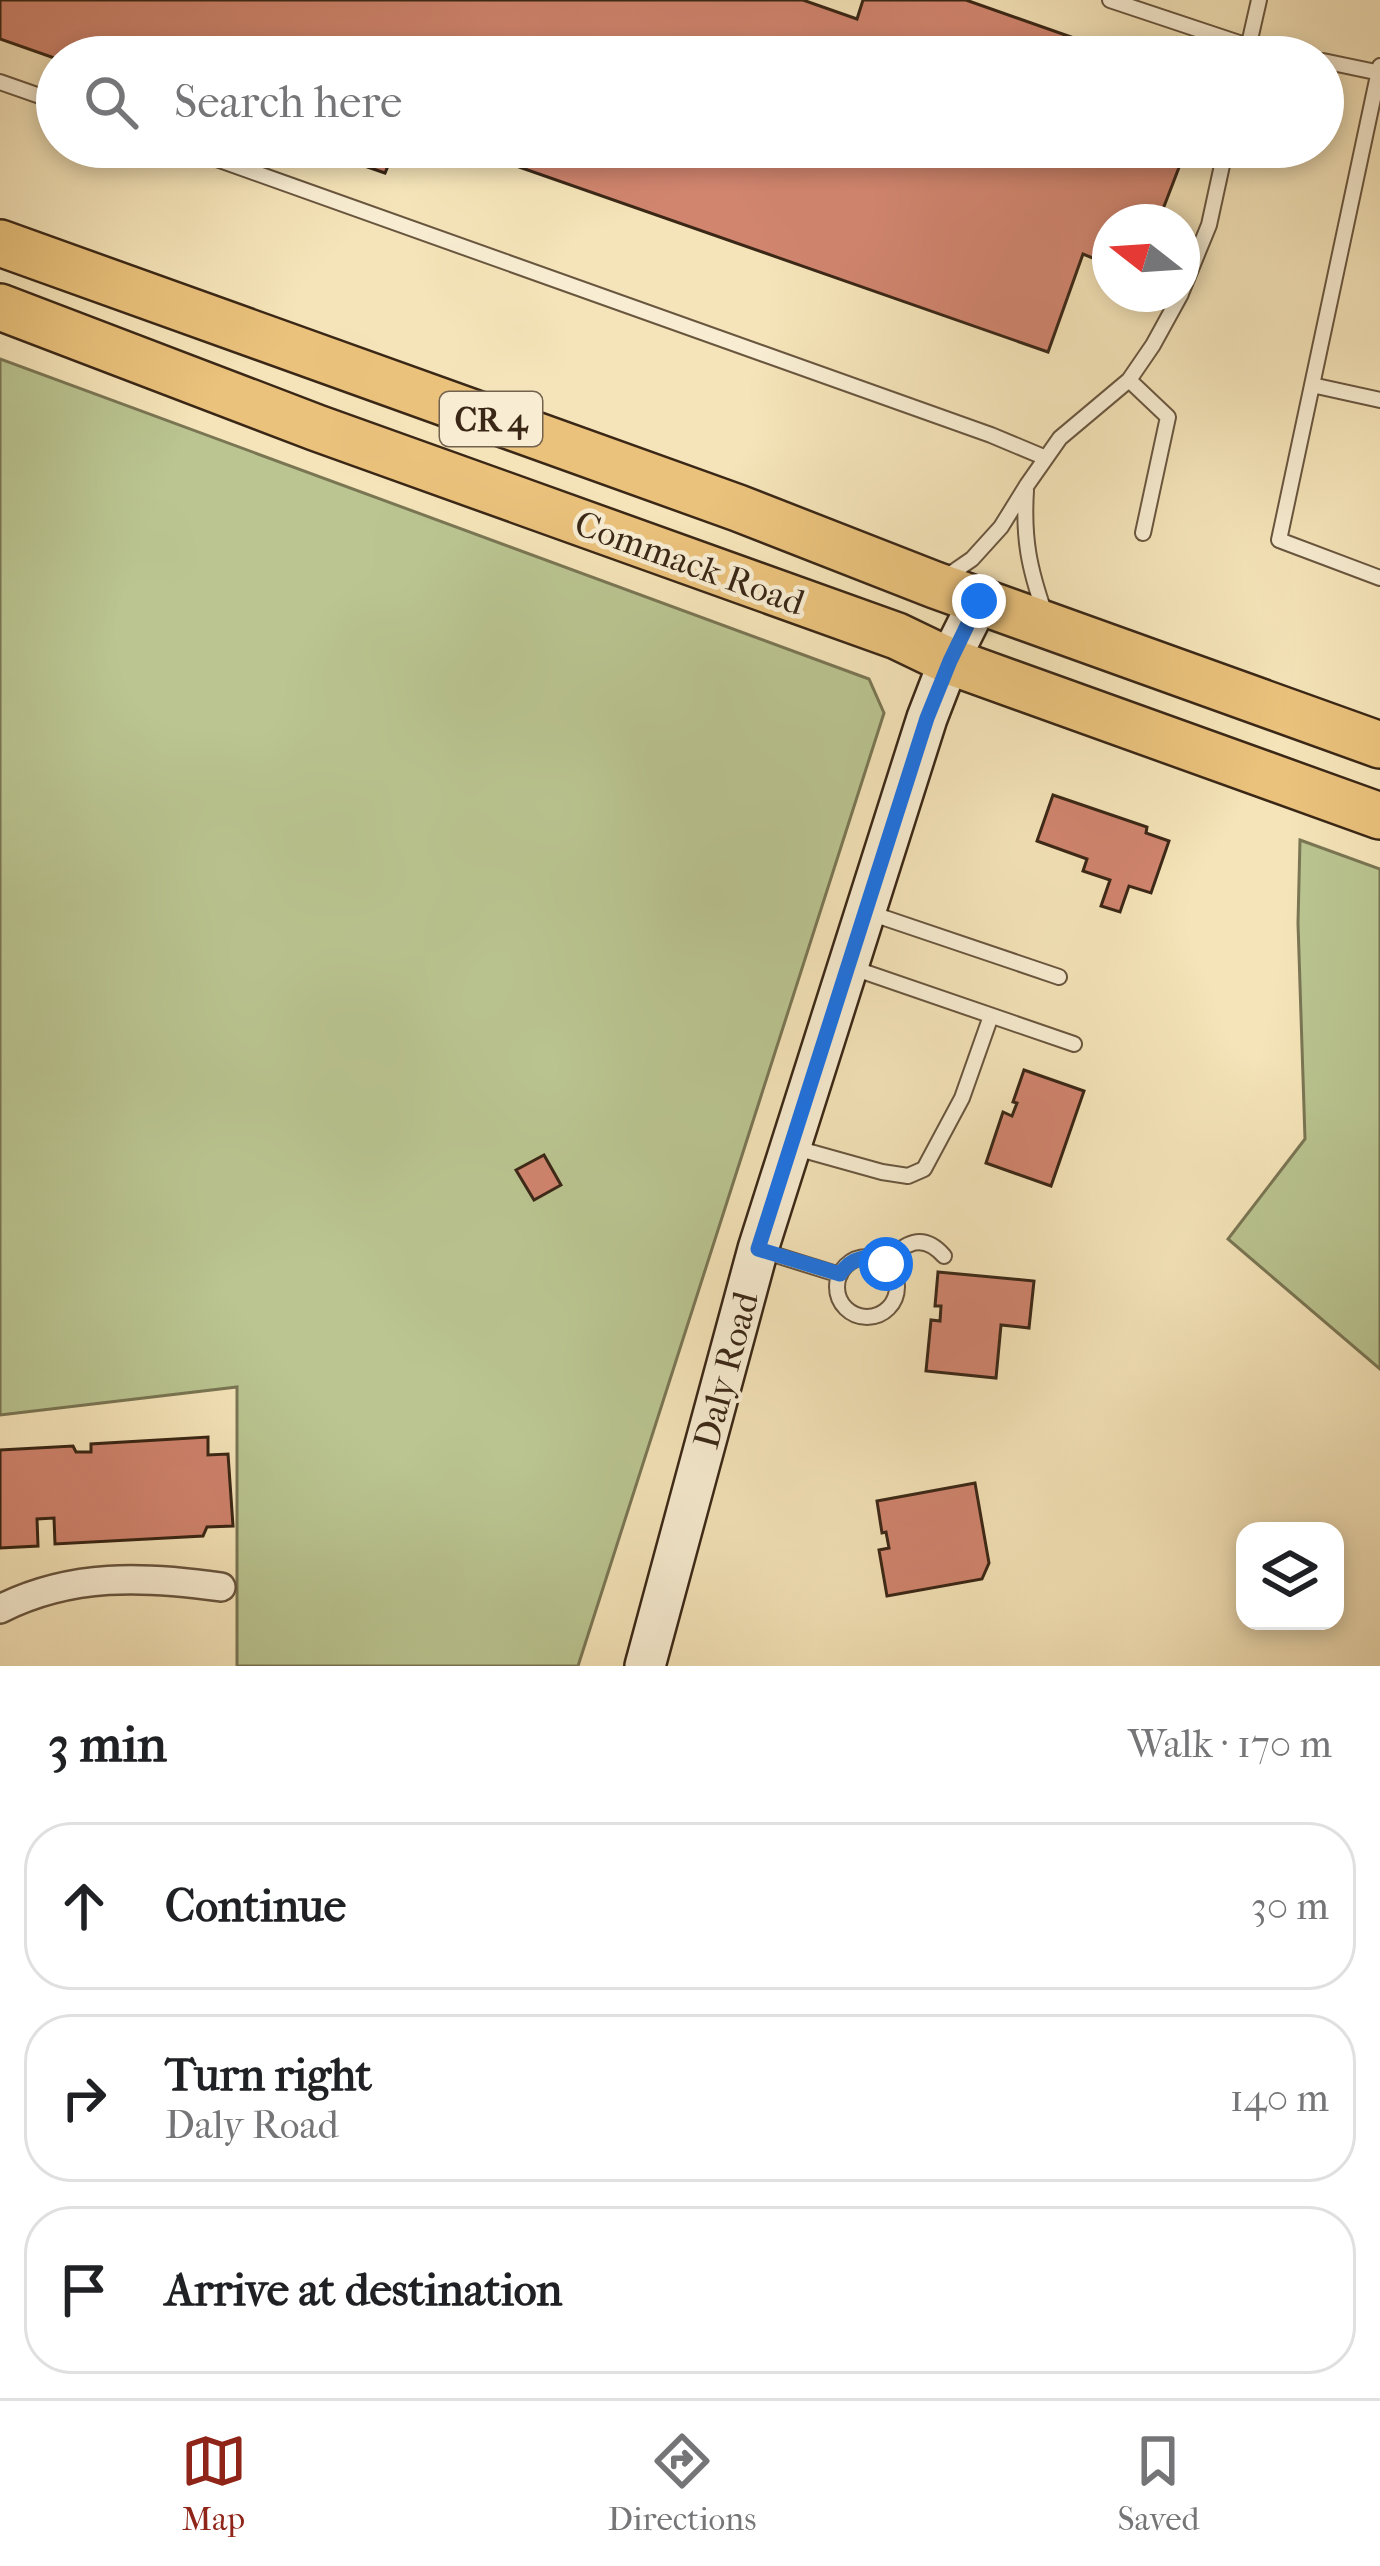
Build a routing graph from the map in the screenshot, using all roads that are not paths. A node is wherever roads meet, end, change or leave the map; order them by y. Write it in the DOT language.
graph roads {
  1 [pos="1110,0"];
  2 [pos="1258,0"];
  3 [pos="1205,36"];
  4 [pos="1250,36"];
  5 [pos="1344,64"];
  6 [pos="1380,70"];
  7 [pos="0,82"];
  8 [pos="36,95"];
  9 [pos="242,168"];
  10 [pos="1221,168"];
  11 [pos="0,243"];
  12 [pos="1200,247"];
  13 [pos="0,307"];
  14 [pos="1171,312"];
  15 [pos="1129,380"];
  16 [pos="1312,385"];
  17 [pos="1380,400"];
  18 [pos="1046,458"];
  19 [pos="1027,484"];
  20 [pos="1143,533"];
  21 [pos="1380,578"];
  22 [pos="935,585"];
  23 [pos="979,601"];
  24 [pos="1050,626"];
  25 [pos="950,661"];
  26 [pos="1380,745"];
  27 [pos="1380,816"];
  28 [pos="865,911"];
  29 [pos="848,967"];
  30 [pos="1059,976"];
  31 [pos="991,1016"];
  32 [pos="1074,1044"];
  33 [pos="791,1147"];
  34 [pos="758,1249"];
  35 [pos="944,1256"];
  36 [pos="886,1264"];
  37 [pos="840,1274"];
  38 [pos="221,1587"];
  39 [pos="0,1609"];
  40 [pos="644,1666"];
  1 -- 3 [label="lane"];
  2 -- 4 [label="lane"];
  5 -- 6 [label="lane"];
  6 -- 16 [label="lane"];
  7 -- 8 [label="lane"];
  9 -- 18 [label="lane"];
  10 -- 12 [label="lane"];
  11 -- 22 [label="main road, Commack Road / CR 4"];
  13 -- 25 [label="main road, Commack Road / CR 4"];
  14 -- 15 [label="lane"];
  15 -- 18 [label="lane"];
  15 -- 20 [label="lane"];
  16 -- 17 [label="lane"];
  16 -- 21 [label="lane"];
  18 -- 19 [label="lane"];
  19 -- 22 [label="lane"];
  19 -- 24 [label="lane"];
  22 -- 23 [label="main road, Commack Road / CR 4"];
  23 -- 24 [label="main road, Commack Road / CR 4"];
  23 -- 25 [label="main road, Daly Road"];
  24 -- 26 [label="main road, Commack Road / CR 4"];
  25 -- 27 [label="main road, Commack Road / CR 4"];
  25 -- 28 [label="main road, Daly Road"];
  28 -- 29 [label="main road, Daly Road"];
  28 -- 30 [label="lane"];
  29 -- 31 [label="lane"];
  29 -- 33 [label="main road, Daly Road"];
  31 -- 32 [label="lane"];
  31 -- 33 [label="lane"];
  33 -- 34 [label="main road, Daly Road"];
  34 -- 37 [label="lane"];
  34 -- 40 [label="main road, Daly Road"];
  35 -- 36 [label="lane"];
  36 -- 37 [label="lane"];
  36 -- 37 [label="lane"];
  38 -- 39 [label="street"];
}
